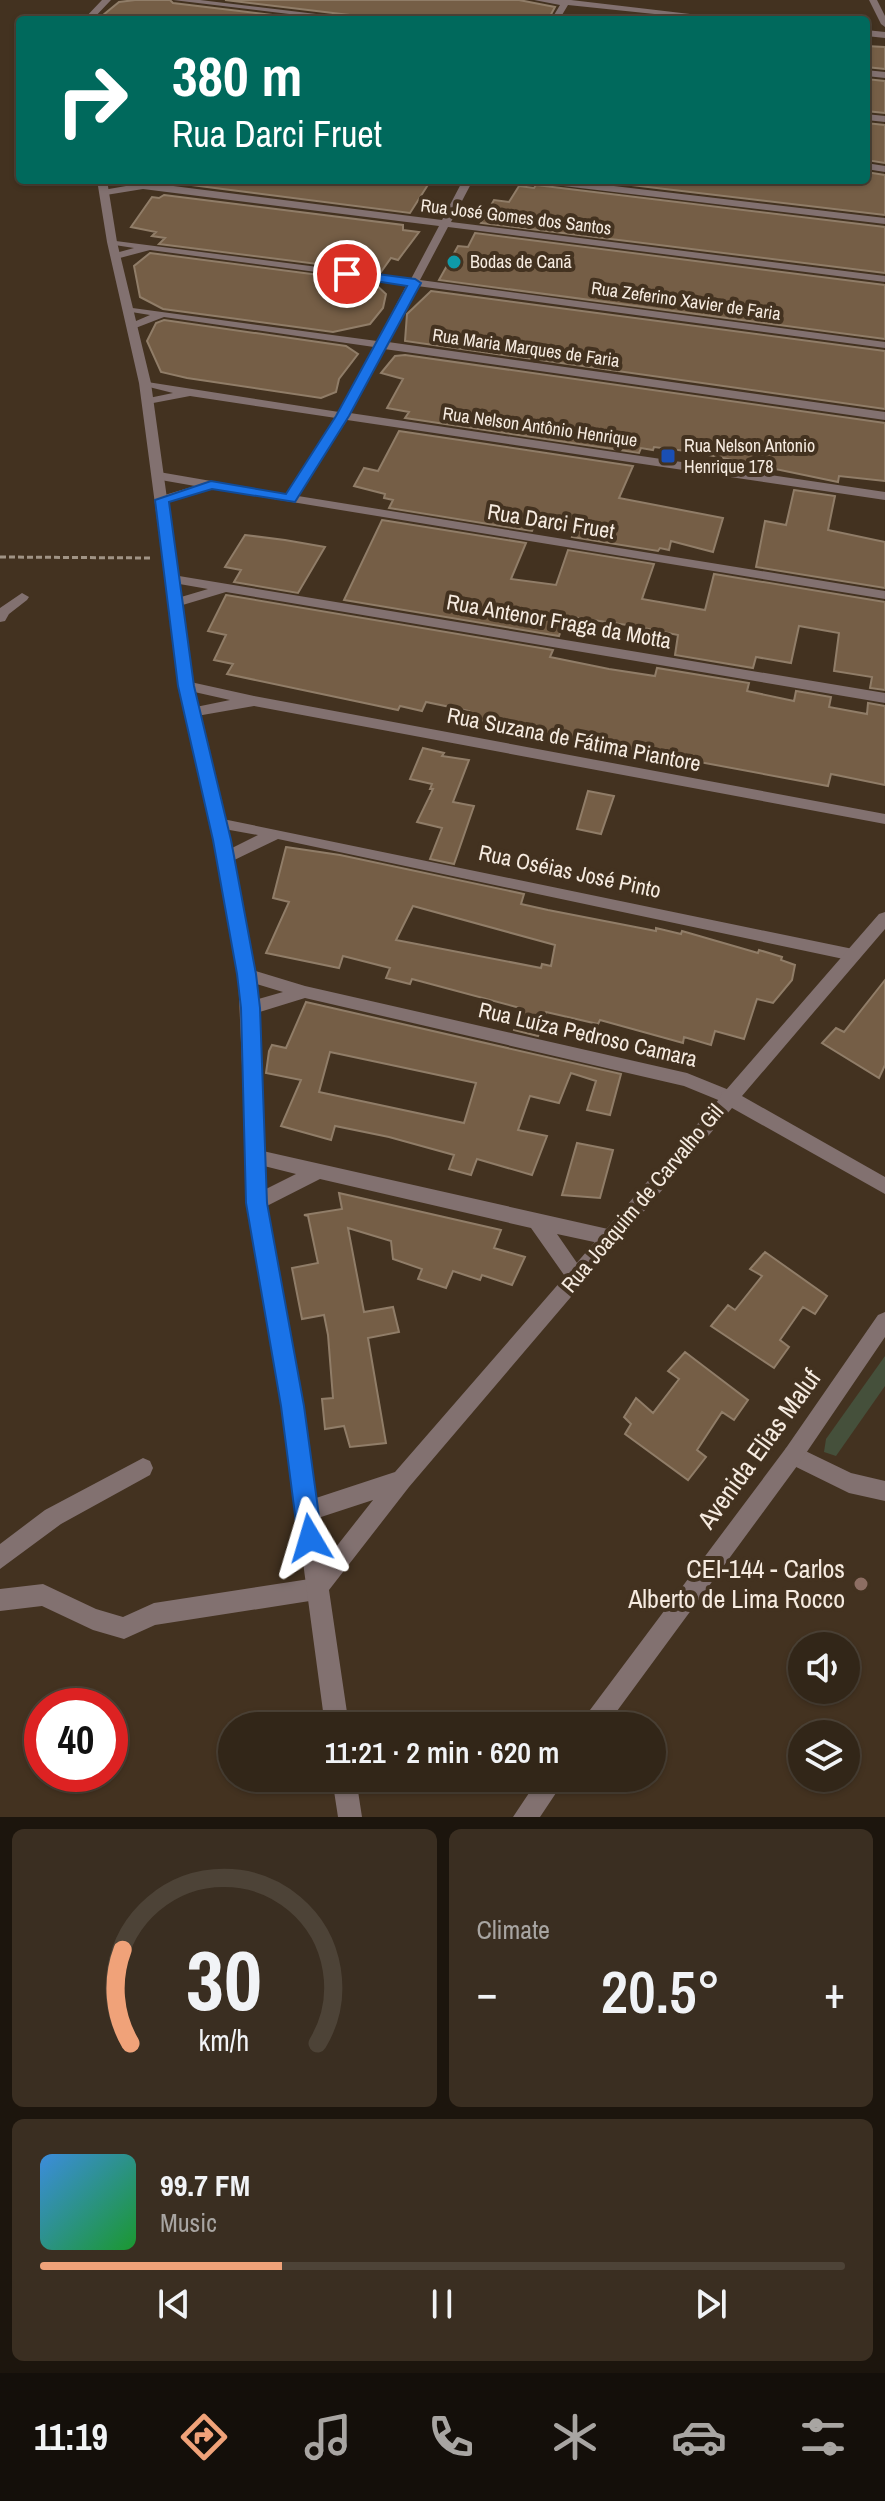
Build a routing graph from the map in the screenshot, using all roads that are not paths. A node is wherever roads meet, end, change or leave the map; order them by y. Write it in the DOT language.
graph roads {
  1 [pos="107,0"];
  2 [pos="177,0"];
  3 [pos="538,0"];
  4 [pos="873,0"];
  5 [pos="566,1"];
  6 [pos="91,16"];
  7 [pos="325,16"];
  8 [pos="701,16"];
  9 [pos="885,24"];
  10 [pos="106,184"];
  11 [pos="466,184"];
  12 [pos="572,184"];
  13 [pos="885,221"];
  14 [pos="444,224"];
  15 [pos="114,249"];
  16 [pos="885,279"];
  17 [pos="415,283"];
  18 [pos="163,314"];
  19 [pos="131,318"];
  20 [pos="379,345"];
  21 [pos="885,345"];
  22 [pos="145,383"];
  23 [pos="190,393"];
  24 [pos="148,401"];
  25 [pos="343,416"];
  26 [pos="885,416"];
  27 [pos="159,476"];
  28 [pos="211,485"];
  29 [pos="885,496"];
  30 [pos="290,499"];
  31 [pos="162,500"];
  32 [pos="173,579"];
  33 [pos="226,588"];
  34 [pos="885,595"];
  35 [pos="22,597"];
  36 [pos="176,603"];
  37 [pos="0,618"];
  38 [pos="186,686"];
  39 [pos="885,698"];
  40 [pos="254,701"];
  41 [pos="191,712"];
  42 [pos="885,819"];
  43 [pos="218,823"];
  44 [pos="276,833"];
  45 [pos="226,858"];
  46 [pos="885,918"];
  47 [pos="853,955"];
  48 [pos="246,974"];
  49 [pos="305,992"];
  50 [pos="250,1008"];
  51 [pos="728,1097"];
  52 [pos="254,1157"];
  53 [pos="319,1171"];
  54 [pos="885,1186"];
  55 [pos="257,1203"];
  56 [pos="537,1221"];
  57 [pos="608,1237"];
  58 [pos="576,1276"];
  59 [pos="885,1321"];
  60 [pos="793,1455"];
  61 [pos="143,1468"];
  62 [pos="402,1480"];
  63 [pos="885,1491"];
  64 [pos="306,1512"];
  65 [pos="0,1558"];
  66 [pos="316,1589"];
  67 [pos="0,1600"];
  68 [pos="335,1712"];
  69 [pos="602,1712"];
  70 [pos="346,1792"];
  71 [pos="544,1792"];
  72 [pos="350,1817"];
  73 [pos="525,1817"];
  1 -- 6 [label="street"];
  2 -- 7 [label="street"];
  3 -- 5 [label="street"];
  4 -- 9 [label="street"];
  5 -- 8 [label="street"];
  10 -- 14 [label="street, Rua José Gomes dos Santos"];
  10 -- 15 [label="street"];
  11 -- 14 [label="street"];
  12 -- 13 [label="street"];
  14 -- 16 [label="street, Rua José Gomes dos Santos"];
  14 -- 17 [label="street"];
  15 -- 17 [label="street, Rua Zeferino Xavier de Faria"];
  15 -- 19 [label="street"];
  17 -- 20 [label="street"];
  17 -- 21 [label="street, Rua Zeferino Xavier de Faria"];
  18 -- 19 [label="street, Rua Maria Marques de Faria"];
  18 -- 19 [label="street, Rua Maria Marques de Faria"];
  18 -- 20 [label="street, Rua Maria Marques de Faria"];
  19 -- 22 [label="street"];
  20 -- 25 [label="street"];
  20 -- 26 [label="street, Rua Maria Marques de Faria"];
  22 -- 23 [label="street, Rua Nelson Antônio Henrique"];
  22 -- 24 [label="street"];
  23 -- 24 [label="street, Rua Nelson Antônio Henrique"];
  23 -- 25 [label="street, Rua Nelson Antônio Henrique"];
  24 -- 27 [label="street"];
  25 -- 29 [label="street, Rua Nelson Antônio Henrique"];
  25 -- 30 [label="street"];
  27 -- 28 [label="street, Rua Darci Fruet"];
  27 -- 31 [label="street"];
  28 -- 30 [label="street, Rua Darci Fruet"];
  28 -- 31 [label="street, Rua Darci Fruet"];
  30 -- 34 [label="street, Rua Darci Fruet"];
  31 -- 32 [label="street"];
  32 -- 33 [label="street, Rua Antenor Fraga da Motta"];
  32 -- 36 [label="street"];
  33 -- 36 [label="street, Rua Antenor Fraga da Motta"];
  33 -- 39 [label="street, Rua Antenor Fraga da Motta"];
  35 -- 37 [label="street"];
  36 -- 38 [label="street"];
  38 -- 40 [label="street, Rua Suzana de Fátima Piantore"];
  38 -- 41 [label="street"];
  40 -- 41 [label="street, Rua Suzana de Fátima Piantore"];
  40 -- 42 [label="street, Rua Suzana de Fátima Piantore"];
  41 -- 43 [label="street"];
  43 -- 44 [label="street, Rua Oséias José Pinto"];
  43 -- 45 [label="street"];
  44 -- 45 [label="street"];
  44 -- 47 [label="street, Rua Oséias José Pinto"];
  45 -- 48 [label="street"];
  46 -- 47 [label="street, Rua Joaquim de Carvalho Gil"];
  47 -- 51 [label="street, Rua Joaquim de Carvalho Gil"];
  48 -- 49 [label="street, Rua Luíza Pedroso Camara"];
  48 -- 50 [label="street"];
  49 -- 50 [label="street, Rua Luíza Pedroso Camara"];
  49 -- 51 [label="street, Rua Luíza Pedroso Camara"];
  50 -- 52 [label="street"];
  51 -- 54 [label="street, Rua Luíza Pedroso Camara"];
  51 -- 57 [label="street, Rua Joaquim de Carvalho Gil"];
  52 -- 53 [label="street"];
  52 -- 55 [label="street"];
  53 -- 55 [label="street"];
  53 -- 56 [label="street"];
  55 -- 64 [label="street"];
  56 -- 57 [label="street"];
  56 -- 58 [label="street"];
  57 -- 58 [label="street, Rua Joaquim de Carvalho Gil"];
  58 -- 62 [label="street, Rua Joaquim de Carvalho Gil"];
  59 -- 60 [label="street, Avenida Elias Maluf"];
  60 -- 63 [label="street"];
  60 -- 69 [label="street, Avenida Elias Maluf"];
  61 -- 65 [label="street"];
  62 -- 64 [label="street"];
  62 -- 66 [label="street, Rua Joaquim de Carvalho Gil"];
  64 -- 66 [label="street"];
  66 -- 67 [label="street"];
  66 -- 68 [label="street"];
  70 -- 72 [label="street"];
  71 -- 73 [label="street"];
}
